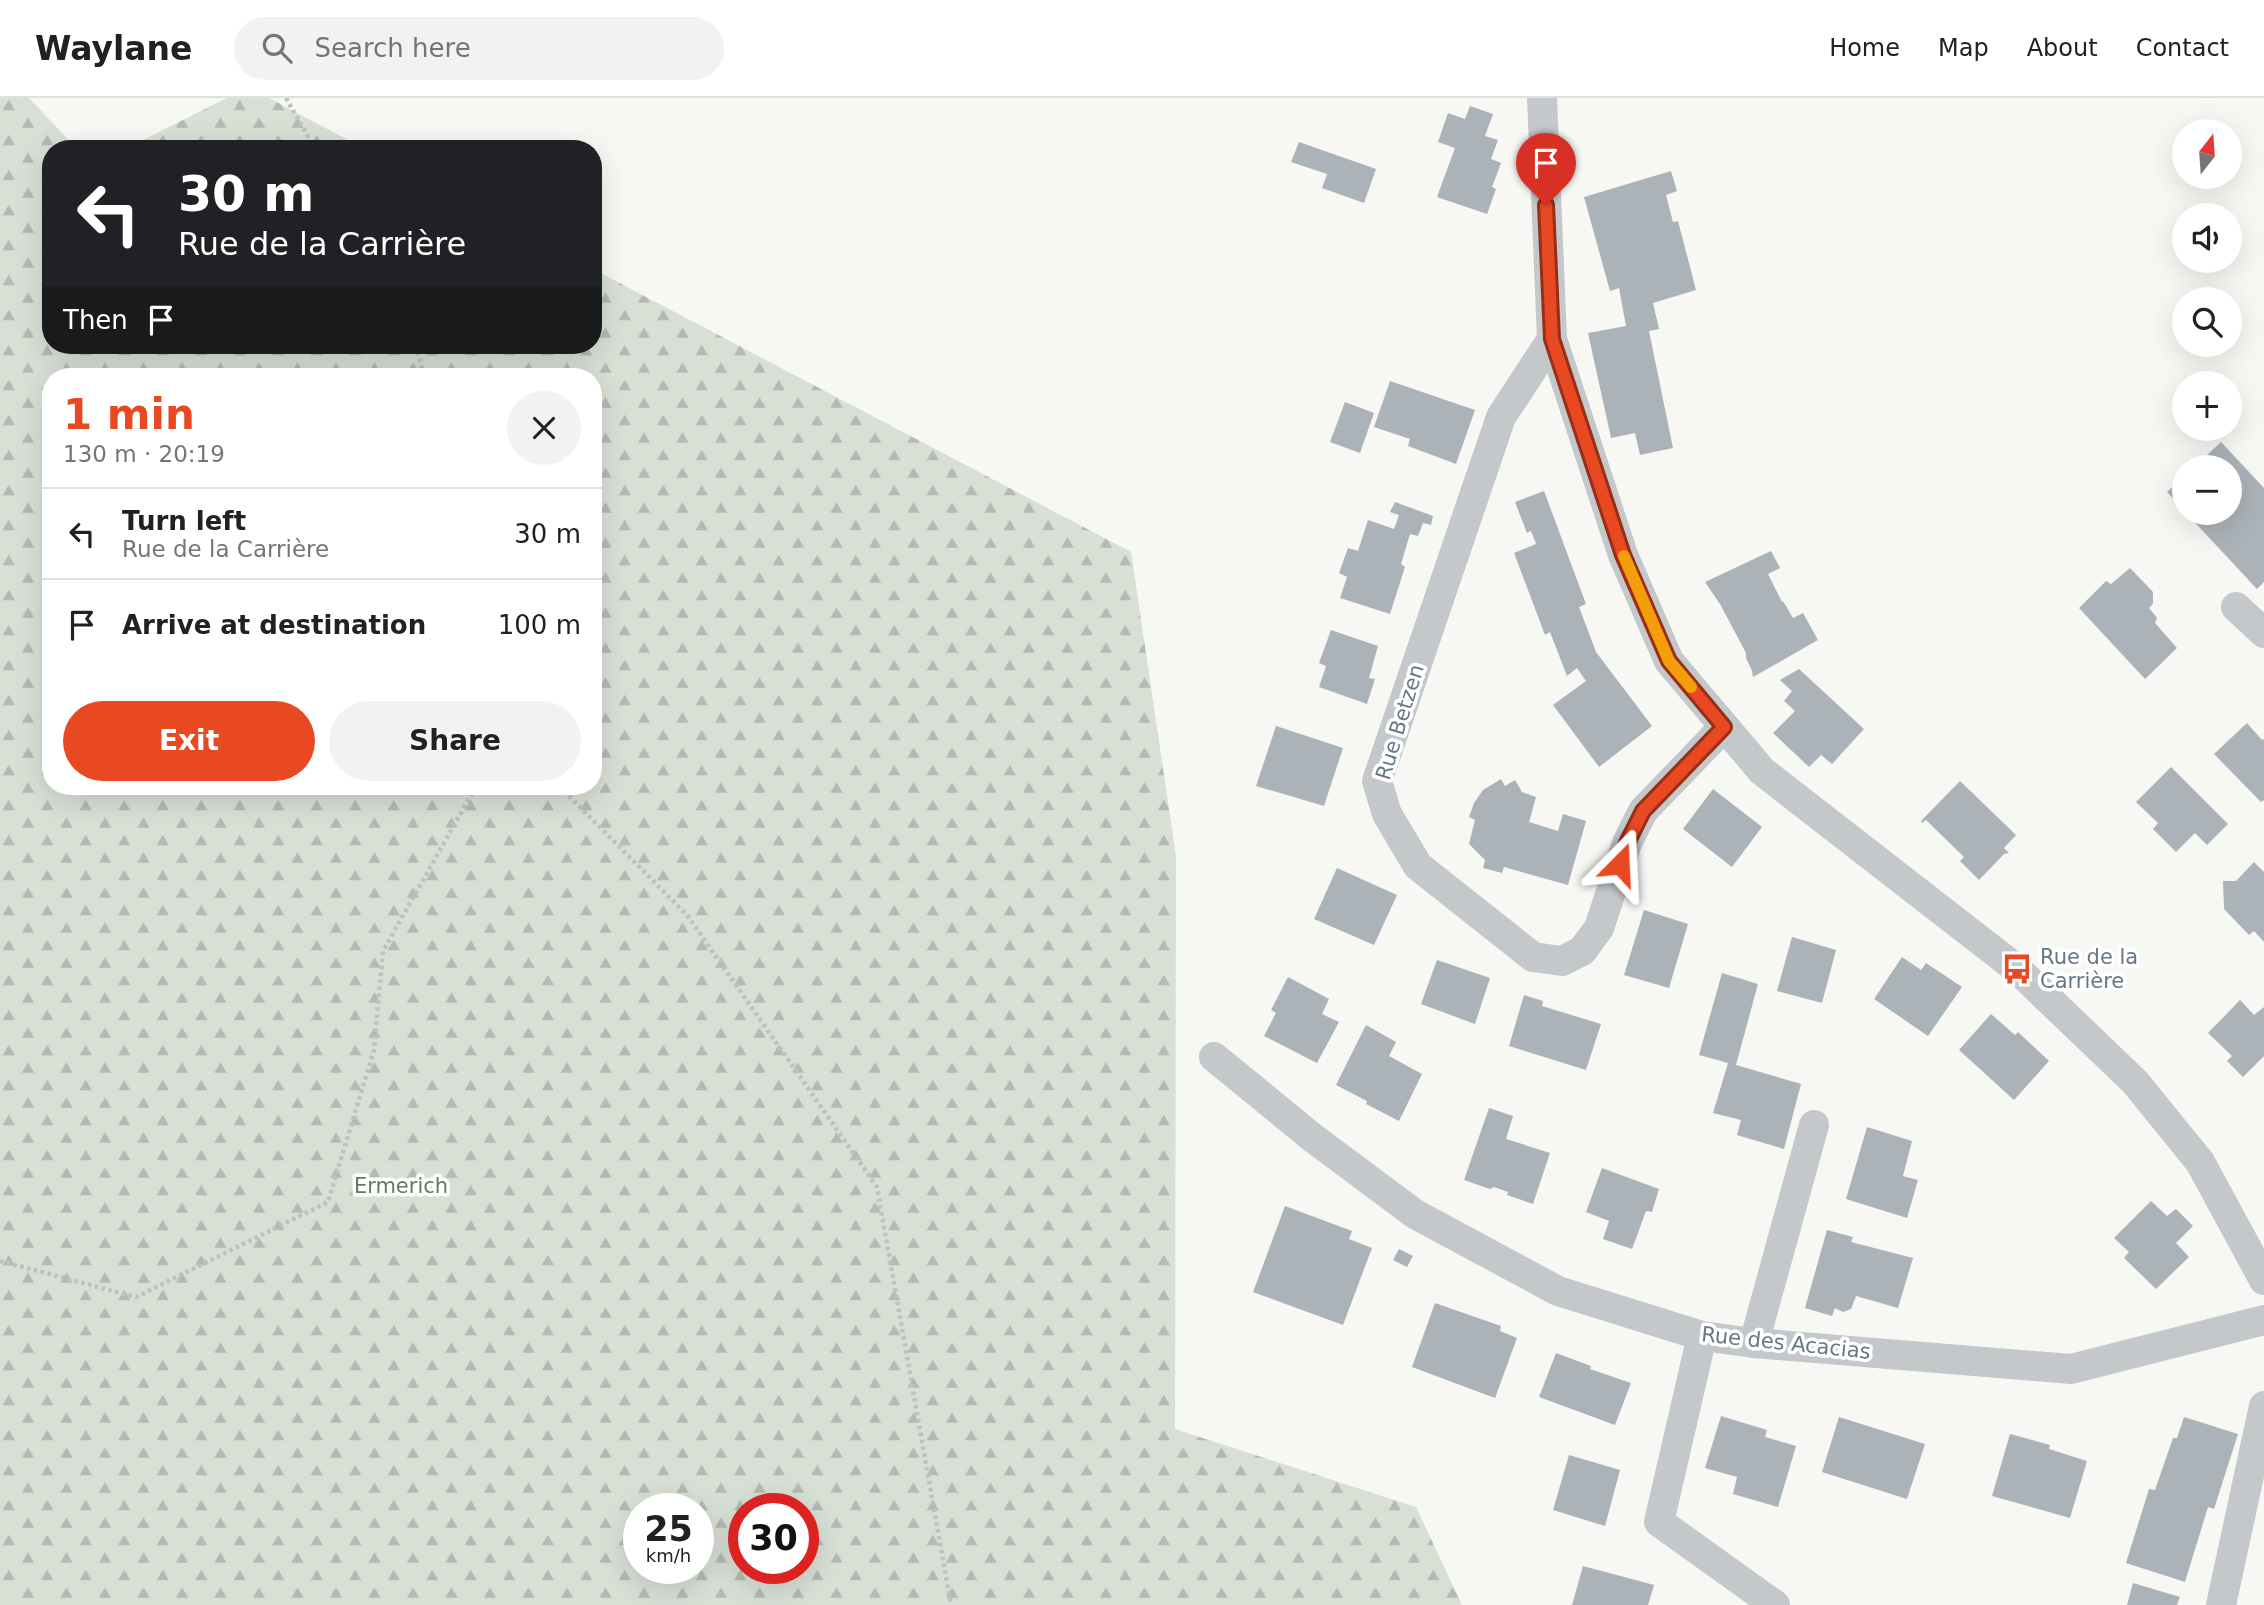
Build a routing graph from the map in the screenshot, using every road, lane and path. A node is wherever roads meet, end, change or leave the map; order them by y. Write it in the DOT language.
graph roads {
  1 [pos="285,98"];
  2 [pos="1542,98"];
  3 [pos="310,140"];
  4 [pos="1552,339"];
  5 [pos="2236,607"];
  6 [pos="2264,633"];
  7 [pos="1724,727"];
  8 [pos="471,795"];
  9 [pos="568,795"];
  10 [pos="1214,1057"];
  11 [pos="1814,1125"];
  12 [pos="0,1261"];
  13 [pos="2264,1280"];
  14 [pos="2264,1320"];
  15 [pos="1703,1336"];
  16 [pos="1754,1343"];
  17 [pos="2264,1406"];
  18 [pos="951,1605"];
  19 [pos="1775,1605"];
  20 [pos="2221,1605"];
  1 -- 3 [label="path"];
  2 -- 4 [label="street"];
  4 -- 7 [label="street"];
  4 -- 7 [label="street, Rue Betzen"];
  5 -- 6 [label="street"];
  7 -- 13 [label="street"];
  8 -- 12 [label="path"];
  9 -- 18 [label="path"];
  10 -- 15 [label="street, Rue des Acacias"];
  11 -- 16 [label="street"];
  14 -- 16 [label="street, Rue des Acacias"];
  15 -- 16 [label="street, Rue des Acacias"];
  15 -- 19 [label="street"];
  17 -- 20 [label="street"];
}
